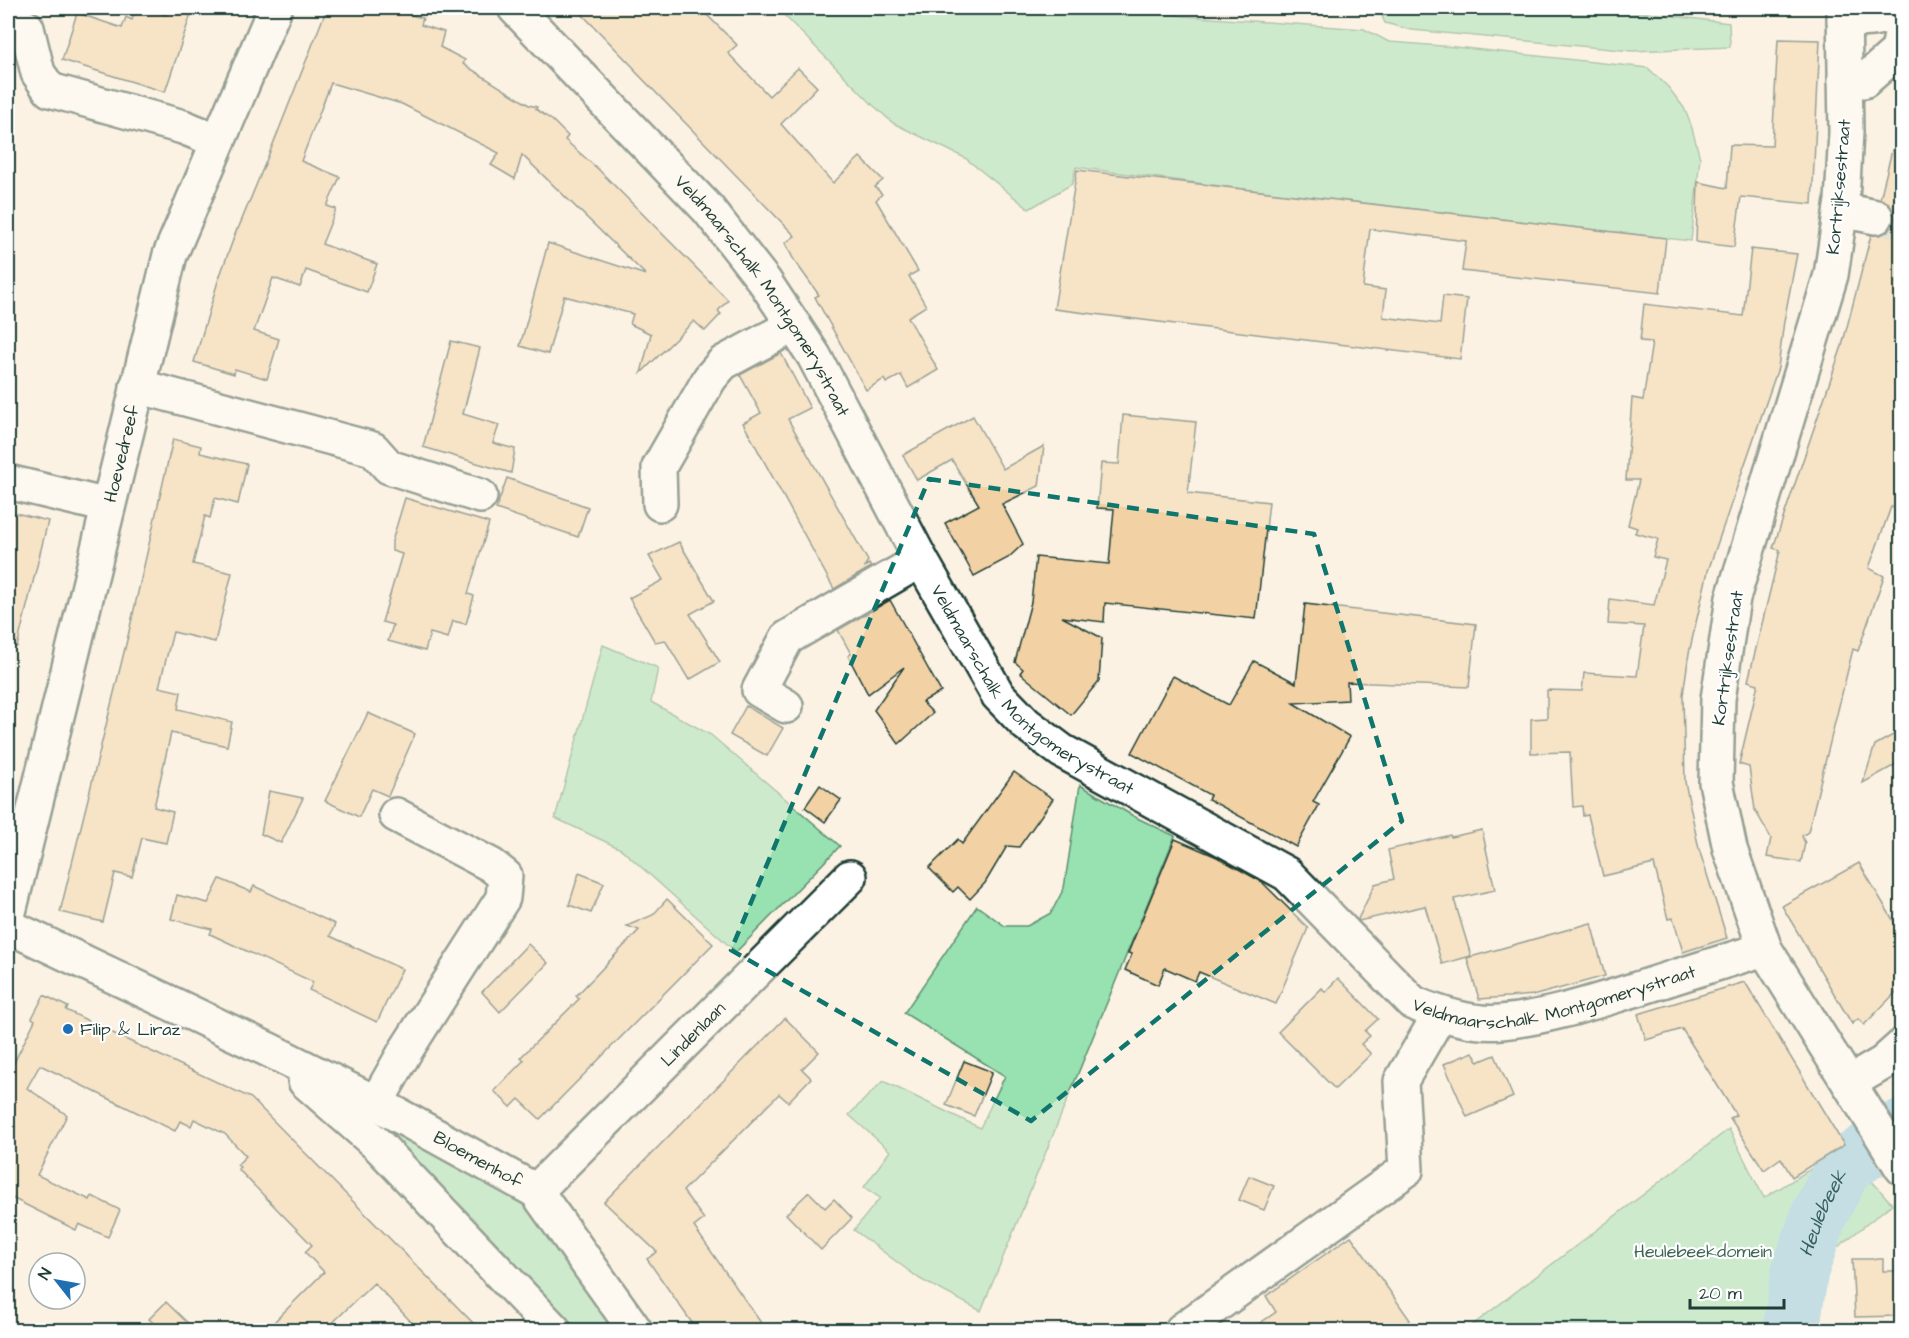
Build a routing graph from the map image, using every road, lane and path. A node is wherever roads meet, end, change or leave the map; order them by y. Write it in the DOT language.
graph roads {
  1 [pos="276,8"];
  2 [pos="515,8"];
  3 [pos="1898,8"];
  4 [pos="1844,14"];
  5 [pos="8,20"];
  6 [pos="1902,29"];
  7 [pos="1845,80"];
  8 [pos="218,141"];
  9 [pos="1841,210"];
  10 [pos="1876,217"];
  11 [pos="794,326"];
  12 [pos="137,386"];
  13 [pos="8,482"];
  14 [pos="480,496"];
  15 [pos="660,504"];
  16 [pos="108,506"];
  17 [pos="921,560"];
  18 [pos="786,706"];
  19 [pos="396,815"];
  20 [pos="850,877"];
  21 [pos="8,916"];
  22 [pos="8,926"];
  23 [pos="1764,949"];
  24 [pos="1440,1014"];
  25 [pos="1902,1046"];
  26 [pos="269,1050"];
  27 [pos="1850,1083"];
  28 [pos="376,1103"];
  29 [pos="1899,1164"];
  30 [pos="536,1191"];
  31 [pos="554,1330"];
  32 [pos="635,1330"];
  33 [pos="1182,1330"];
  1 -- 8 [label="street, Hoevedreef"];
  2 -- 11 [label="street, Veldmaarschalk Montgomerystraat"];
  3 -- 4 [label="street, Kortrijksestraat"];
  4 -- 7 [label="street, Kortrijksestraat"];
  5 -- 8 [label="street"];
  6 -- 7 [label="street"];
  7 -- 9 [label="street, Kortrijksestraat"];
  8 -- 12 [label="street, Hoevedreef"];
  9 -- 10 [label="street"];
  9 -- 23 [label="street, Kortrijksestraat"];
  11 -- 15 [label="street"];
  11 -- 17 [label="street, Veldmaarschalk Montgomerystraat"];
  12 -- 14 [label="street"];
  12 -- 16 [label="street, Hoevedreef"];
  13 -- 16 [label="street"];
  16 -- 21 [label="street, Hoevedreef"];
  17 -- 18 [label="street"];
  17 -- 24 [label="street, Veldmaarschalk Montgomerystraat"];
  19 -- 28 [label="street"];
  20 -- 30 [label="street, Lindenlaan"];
  22 -- 26 [label="street, Bloemenhof"];
  23 -- 24 [label="street, Veldmaarschalk Montgomerystraat"];
  23 -- 27 [label="street, Kortrijksestraat"];
  24 -- 33 [label="street"];
  25 -- 27 [label="street"];
  26 -- 28 [label="street, Bloemenhof"];
  26 -- 31 [label="street, Bloemenhof"];
  27 -- 29 [label="street, Kortrijksestraat"];
  28 -- 30 [label="street, Bloemenhof"];
  30 -- 32 [label="street, Bloemenhof"];
}
